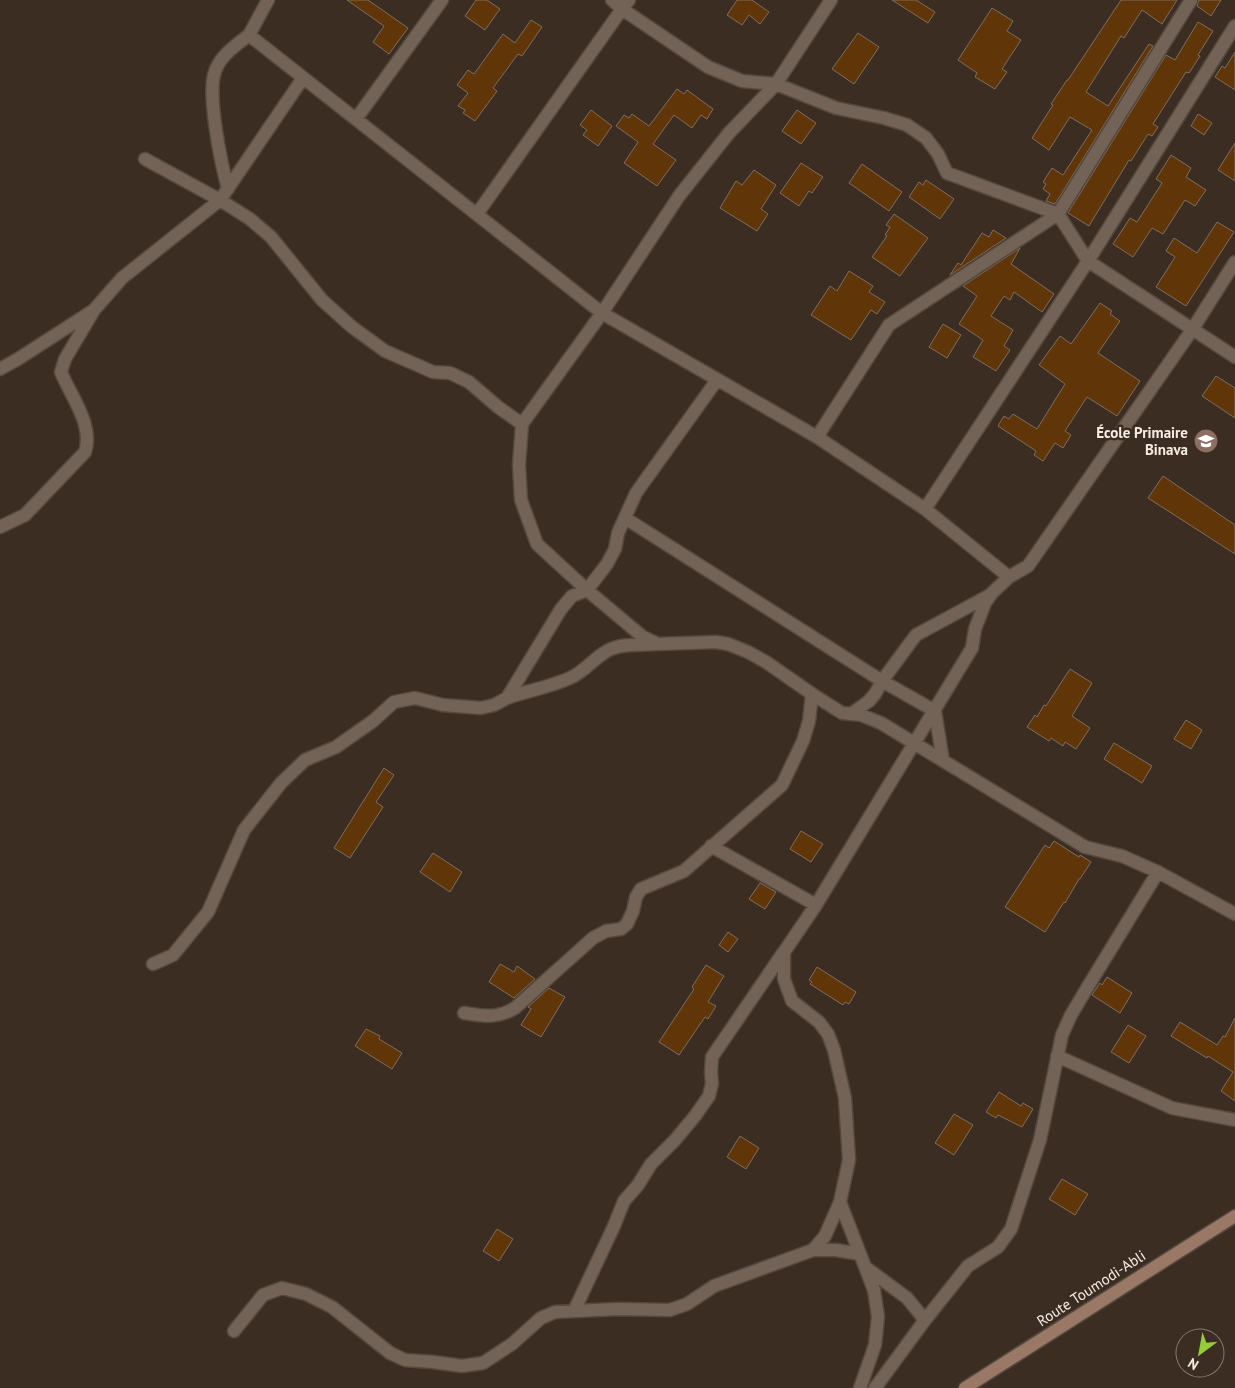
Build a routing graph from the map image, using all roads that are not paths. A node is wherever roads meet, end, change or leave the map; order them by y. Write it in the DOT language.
graph roads {
  1 [pos="268,0"];
  2 [pos="442,0"];
  3 [pos="612,0"];
  4 [pos="831,0"];
  5 [pos="1191,0"];
  6 [pos="626,4"];
  7 [pos="1235,26"];
  8 [pos="249,35"];
  9 [pos="303,78"];
  10 [pos="776,84"];
  11 [pos="356,119"];
  12 [pos="145,159"];
  13 [pos="228,189"];
  14 [pos="220,200"];
  15 [pos="477,214"];
  16 [pos="1058,214"];
  17 [pos="1088,260"];
  18 [pos="1235,262"];
  19 [pos="94,310"];
  20 [pos="602,313"];
  21 [pos="1192,330"];
  22 [pos="1235,357"];
  23 [pos="0,369"];
  24 [pos="717,380"];
  25 [pos="522,424"];
  26 [pos="817,437"];
  27 [pos="926,509"];
  28 [pos="625,518"];
  29 [pos="0,527"];
  30 [pos="1009,577"];
  31 [pos="587,590"];
  32 [pos="992,593"];
  33 [pos="658,644"];
  34 [pos="882,681"];
  35 [pos="812,694"];
  36 [pos="507,698"];
  37 [pos="935,711"];
  38 [pos="852,714"];
  39 [pos="915,744"];
  40 [pos="943,761"];
  41 [pos="711,846"];
  42 [pos="1158,872"];
  43 [pos="816,905"];
  44 [pos="1235,914"];
  45 [pos="784,952"];
  46 [pos="153,964"];
  47 [pos="464,1013"];
  48 [pos="1057,1056"];
  49 [pos="1235,1120"];
  50 [pos="840,1202"];
  51 [pos="1235,1216"];
  52 [pos="813,1250"];
  53 [pos="860,1254"];
  54 [pos="866,1267"];
  55 [pos="574,1311"];
  56 [pos="924,1320"];
  57 [pos="234,1332"];
  58 [pos="860,1388"];
  59 [pos="874,1388"];
  60 [pos="965,1388"];
  1 -- 8 [label="street"];
  2 -- 11 [label="street"];
  3 -- 6 [label="street"];
  4 -- 10 [label="street"];
  5 -- 16 [label="street"];
  6 -- 10 [label="street"];
  6 -- 15 [label="street"];
  7 -- 17 [label="street"];
  8 -- 9 [label="street"];
  8 -- 13 [label="street"];
  9 -- 11 [label="street"];
  9 -- 13 [label="street"];
  10 -- 16 [label="street"];
  10 -- 20 [label="street"];
  11 -- 15 [label="street"];
  12 -- 14 [label="street"];
  13 -- 14 [label="street"];
  14 -- 19 [label="street"];
  14 -- 25 [label="street"];
  15 -- 20 [label="street"];
  16 -- 17 [label="street"];
  16 -- 26 [label="street"];
  17 -- 21 [label="street"];
  17 -- 27 [label="street"];
  18 -- 21 [label="street"];
  19 -- 23 [label="street"];
  19 -- 29 [label="street"];
  20 -- 24 [label="street"];
  20 -- 25 [label="street"];
  21 -- 22 [label="street"];
  21 -- 30 [label="street"];
  24 -- 26 [label="street"];
  24 -- 28 [label="street"];
  25 -- 31 [label="street"];
  26 -- 27 [label="street"];
  27 -- 30 [label="street"];
  28 -- 31 [label="street"];
  28 -- 34 [label="street"];
  30 -- 32 [label="street"];
  31 -- 33 [label="street"];
  31 -- 36 [label="street"];
  32 -- 34 [label="street"];
  32 -- 37 [label="street"];
  33 -- 35 [label="street"];
  33 -- 36 [label="street"];
  34 -- 37 [label="street"];
  34 -- 38 [label="street"];
  35 -- 38 [label="street"];
  35 -- 41 [label="street"];
  36 -- 46 [label="street"];
  37 -- 39 [label="street"];
  37 -- 40 [label="street"];
  38 -- 39 [label="street"];
  39 -- 40 [label="street"];
  39 -- 43 [label="street"];
  40 -- 42 [label="street"];
  41 -- 43 [label="street"];
  41 -- 47 [label="street"];
  42 -- 44 [label="street"];
  42 -- 48 [label="street"];
  43 -- 45 [label="street"];
  45 -- 50 [label="street"];
  45 -- 55 [label="street"];
  48 -- 49 [label="street"];
  48 -- 56 [label="street"];
  50 -- 52 [label="street"];
  50 -- 53 [label="street"];
  51 -- 60 [label="street, Route Toumodi-Abli"];
  52 -- 53 [label="street"];
  52 -- 55 [label="street"];
  53 -- 54 [label="street"];
  54 -- 56 [label="street"];
  54 -- 58 [label="street"];
  55 -- 57 [label="street"];
  56 -- 59 [label="street"];
}
